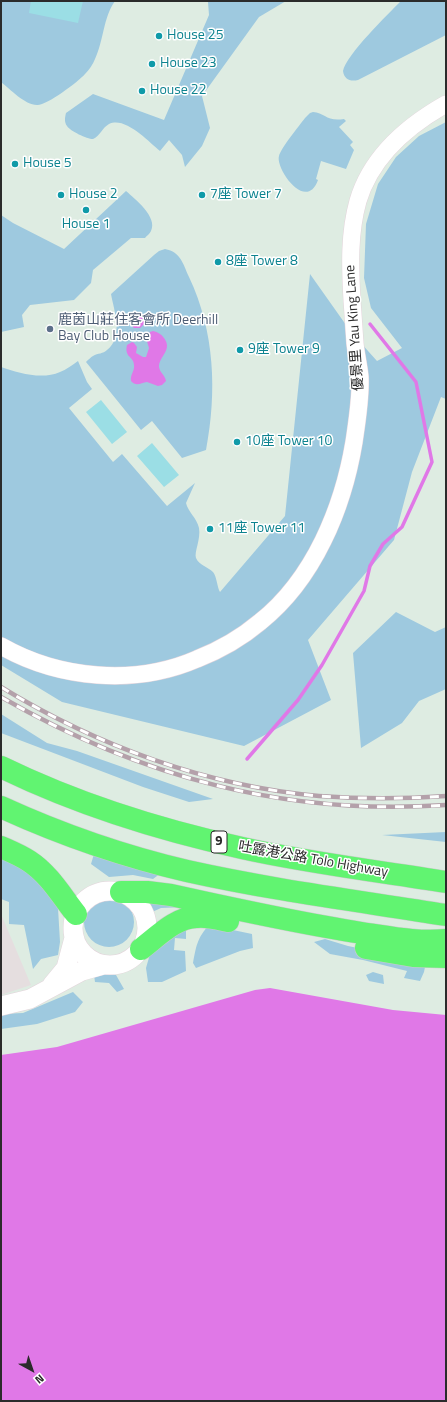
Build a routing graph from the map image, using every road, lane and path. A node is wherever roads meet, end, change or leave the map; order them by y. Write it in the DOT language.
graph roads {
  1 [pos="446,104"];
  2 [pos="1,646"];
  3 [pos="1,767"];
  4 [pos="1,807"];
  5 [pos="1,847"];
  6 [pos="446,882"];
  7 [pos="121,892"];
  8 [pos="76,914"];
  9 [pos="446,915"];
  10 [pos="74,938"];
  11 [pos="446,940"];
  12 [pos="141,949"];
  13 [pos="446,957"];
  14 [pos="103,965"];
  15 [pos="50,988"];
  16 [pos="1,1006"];
  1 -- 2 [label="street, 優景里 Yau King Lane"];
  3 -- 6 [label="highway, 吐露港公路 Tolo Highway / 9"];
  4 -- 9 [label="highway"];
  5 -- 8 [label="highway"];
  7 -- 8 [label="main road"];
  7 -- 11 [label="highway"];
  7 -- 12 [label="main road"];
  8 -- 10 [label="main road"];
  10 -- 14 [label="main road"];
  10 -- 15 [label="main road"];
  12 -- 13 [label="highway"];
  12 -- 14 [label="main road"];
  14 -- 15 [label="main road"];
  15 -- 16 [label="main road"];
}
